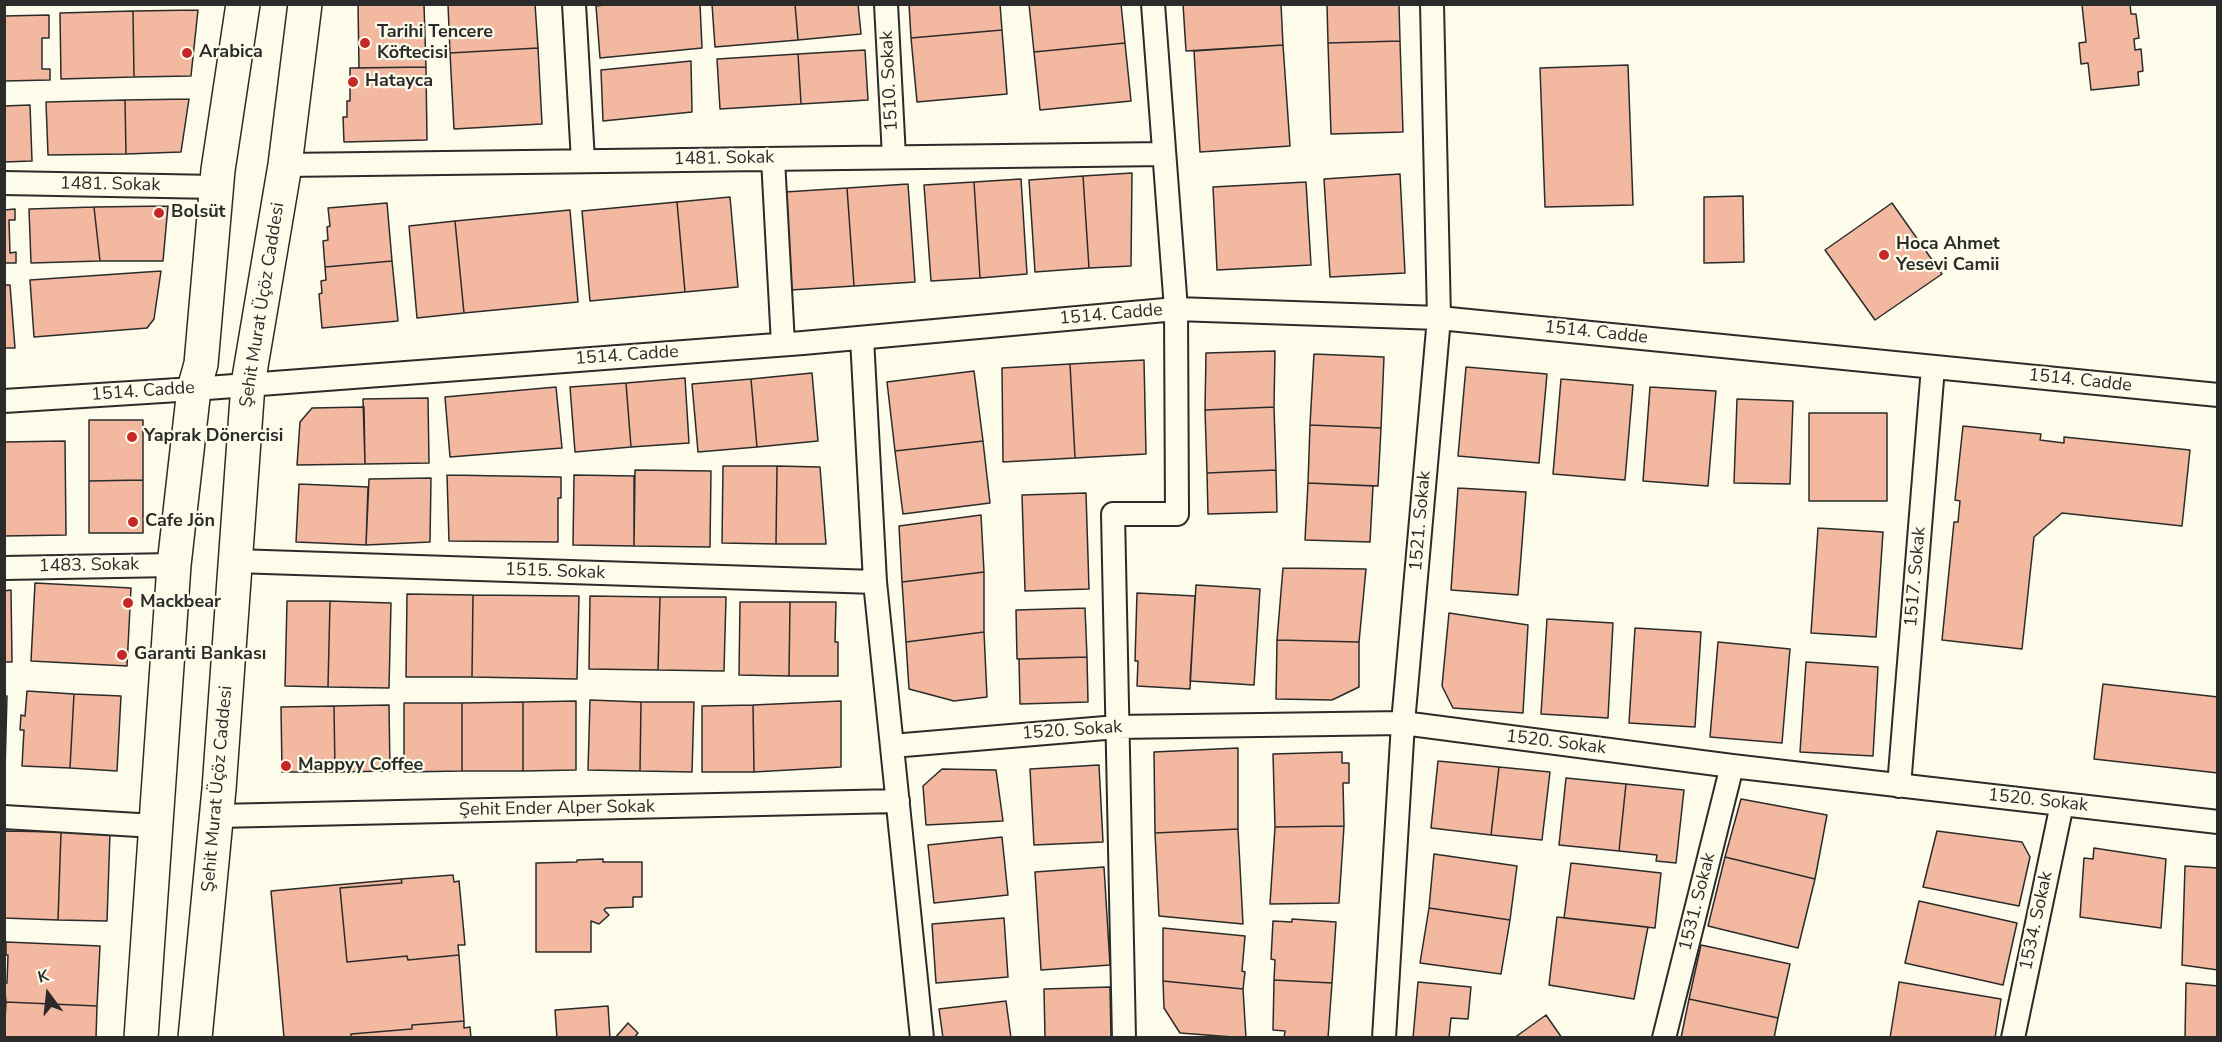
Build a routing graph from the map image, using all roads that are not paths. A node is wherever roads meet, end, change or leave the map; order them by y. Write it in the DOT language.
graph roads {
  1 [pos="243,4"];
  2 [pos="305,4"];
  3 [pos="574,4"];
  4 [pos="886,4"];
  5 [pos="1153,4"];
  6 [pos="1432,4"];
  7 [pos="1164,154"];
  8 [pos="894,157"];
  9 [pos="773,159"];
  10 [pos="583,161"];
  11 [pos="285,165"];
  12 [pos="4,183"];
  13 [pos="216,187"];
  14 [pos="1176,309"];
  15 [pos="1439,318"];
  16 [pos="862,338"];
  17 [pos="783,344"];
  18 [pos="1933,368"];
  19 [pos="248,384"];
  20 [pos="194,389"];
  21 [pos="2217,395"];
  22 [pos="4,401"];
  23 [pos="235,561"];
  24 [pos="174,565"];
  25 [pos="4,568"];
  26 [pos="875,582"];
  27 [pos="1403,723"];
  28 [pos="1117,727"];
  29 [pos="892,746"];
  30 [pos="1732,766"];
  31 [pos="1899,786"];
  32 [pos="897,801"];
  33 [pos="2062,804"];
  34 [pos="217,816"];
  35 [pos="4,817"];
  36 [pos="2217,822"];
  37 [pos="155,826"];
  38 [pos="141,1038"];
  39 [pos="195,1038"];
  40 [pos="922,1038"];
  41 [pos="1124,1038"];
  42 [pos="1384,1038"];
  43 [pos="1664,1038"];
  44 [pos="2013,1038"];
  1 -- 13 [label="main road"];
  2 -- 11 [label="main road, Şehit Murat Üçöz Caddesi"];
  3 -- 10 [label="street"];
  4 -- 8 [label="street, 1510. Sokak"];
  5 -- 7 [label="street"];
  6 -- 15 [label="street, 1521. Sokak"];
  7 -- 8 [label="street, 1481. Sokak"];
  7 -- 14 [label="street"];
  8 -- 9 [label="street, 1481. Sokak"];
  9 -- 10 [label="street, 1481. Sokak"];
  9 -- 17 [label="street"];
  10 -- 11 [label="street, 1481. Sokak"];
  11 -- 19 [label="main road, Şehit Murat Üçöz Caddesi"];
  12 -- 13 [label="street, 1481. Sokak"];
  13 -- 20 [label="main road"];
  14 -- 15 [label="street, 1514. Cadde"];
  14 -- 16 [label="street, 1514. Cadde"];
  14 -- 28 [label="street"];
  15 -- 18 [label="street, 1514. Cadde"];
  15 -- 27 [label="street, 1521. Sokak"];
  16 -- 17 [label="street, 1514. Cadde"];
  16 -- 26 [label="street"];
  17 -- 19 [label="street, 1514. Cadde"];
  18 -- 21 [label="street, 1514. Cadde"];
  18 -- 31 [label="street, 1517. Sokak"];
  19 -- 20 [label="street, 1514. Cadde"];
  19 -- 23 [label="main road, Şehit Murat Üçöz Caddesi"];
  20 -- 22 [label="street, 1514. Cadde"];
  20 -- 24 [label="main road"];
  23 -- 26 [label="street, 1515. Sokak"];
  23 -- 34 [label="main road, Şehit Murat Üçöz Caddesi"];
  24 -- 25 [label="street, 1483. Sokak"];
  24 -- 37 [label="main road"];
  26 -- 29 [label="street"];
  27 -- 28 [label="street, 1520. Sokak"];
  27 -- 30 [label="street, 1520. Sokak"];
  27 -- 42 [label="street, 1521. Sokak"];
  28 -- 29 [label="street, 1520. Sokak"];
  28 -- 41 [label="street"];
  29 -- 32 [label="street"];
  30 -- 31 [label="street, 1520. Sokak"];
  30 -- 43 [label="street, 1531. Sokak"];
  31 -- 33 [label="street, 1520. Sokak"];
  32 -- 34 [label="street, Şehit Ender Alper Sokak"];
  32 -- 40 [label="street"];
  33 -- 36 [label="street, 1520. Sokak"];
  33 -- 44 [label="street, 1534. Sokak"];
  34 -- 39 [label="main road, Şehit Murat Üçöz Caddesi"];
  35 -- 37 [label="street"];
  37 -- 38 [label="main road"];
}
